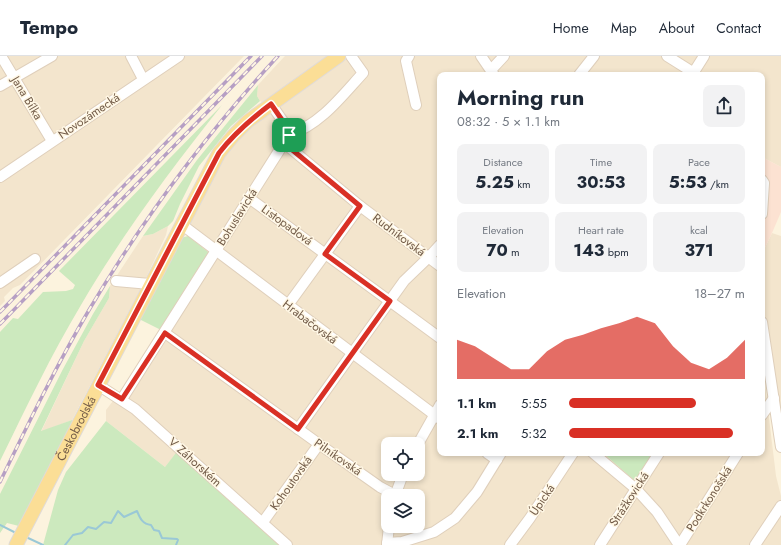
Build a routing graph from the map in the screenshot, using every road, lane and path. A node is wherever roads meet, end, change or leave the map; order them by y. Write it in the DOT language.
graph roads {
  1 [pos="1,56"];
  2 [pos="52,56"];
  3 [pos="131,56"];
  4 [pos="179,56"];
  5 [pos="339,56"];
  6 [pos="351,56"];
  7 [pos="409,56"];
  8 [pos="481,56"];
  9 [pos="504,56"];
  10 [pos="594,56"];
  11 [pos="667,56"];
  12 [pos="704,56"];
  13 [pos="493,72"];
  14 [pos="581,72"];
  15 [pos="690,72"];
  16 [pos="694,72"];
  17 [pos="14,77"];
  18 [pos="143,79"];
  19 [pos="0,86"];
  20 [pos="271,104"];
  21 [pos="416,105"];
  22 [pos="286,139"];
  23 [pos="52,141"];
  24 [pos="0,177"];
  25 [pos="249,198"];
  26 [pos="360,206"];
  27 [pos="181,224"];
  28 [pos="437,249"];
  29 [pos="217,250"];
  30 [pos="325,254"];
  31 [pos="429,258"];
  32 [pos="36,259"];
  33 [pos="437,264"];
  34 [pos="116,281"];
  35 [pos="0,283"];
  36 [pos="150,284"];
  37 [pos="390,301"];
  38 [pos="288,305"];
  39 [pos="165,333"];
  40 [pos="437,336"];
  41 [pos="765,341"];
  42 [pos="352,354"];
  43 [pos="98,385"];
  44 [pos="774,398"];
  45 [pos="122,399"];
  46 [pos="765,411"];
  47 [pos="437,417"];
  48 [pos="779,418"];
  49 [pos="298,429"];
  50 [pos="423,437"];
  51 [pos="318,444"];
  52 [pos="781,447"];
  53 [pos="499,456"];
  54 [pos="571,456"];
  55 [pos="597,456"];
  56 [pos="657,456"];
  57 [pos="736,456"];
  58 [pos="383,489"];
  59 [pos="636,489"];
  60 [pos="781,506"];
  61 [pos="263,522"];
  62 [pos="388,533"];
  63 [pos="19,539"];
  64 [pos="387,544"];
  65 [pos="287,545"];
  66 [pos="510,545"];
  67 [pos="600,545"];
  68 [pos="680,545"];
  69 [pos="755,545"];
  1 -- 17 [label="street, Jana Bílka"];
  2 -- 17 [label="street"];
  3 -- 18 [label="street"];
  4 -- 18 [label="street, Novozámecká"];
  5 -- 20 [label="main road, Českobrodská"];
  6 -- 22 [label="street"];
  7 -- 21 [label="street"];
  8 -- 13 [label="street"];
  9 -- 13 [label="street"];
  10 -- 14 [label="street"];
  11 -- 15 [label="street"];
  12 -- 16 [label="street"];
  17 -- 19 [label="street"];
  17 -- 23 [label="street, Jana Bílka"];
  18 -- 23 [label="street, Novozámecká"];
  20 -- 22 [label="street, Rudníkovská"];
  20 -- 27 [label="main road, Českobrodská"];
  22 -- 25 [label="street, Bohuslavická"];
  22 -- 26 [label="street, Rudníkovská"];
  23 -- 24 [label="street, Novozámecká"];
  25 -- 29 [label="street, Bohuslavická"];
  25 -- 30 [label="street, Listopadová"];
  26 -- 30 [label="street"];
  26 -- 31 [label="street, Rudníkovská"];
  27 -- 29 [label="street, Hrabačovská"];
  27 -- 36 [label="main road, Českobrodská"];
  28 -- 31 [label="street"];
  29 -- 38 [label="street, Hrabačovská"];
  29 -- 39 [label="street, Bohuslavická"];
  30 -- 37 [label="street, Listopadová"];
  30 -- 38 [label="street"];
  31 -- 33 [label="street, Rudníkovská"];
  31 -- 37 [label="street"];
  32 -- 35 [label="street"];
  34 -- 36 [label="street"];
  36 -- 43 [label="main road, Českobrodská"];
  37 -- 40 [label="street, Listopadová"];
  37 -- 42 [label="street"];
  38 -- 42 [label="street, Hrabačovská"];
  39 -- 45 [label="street, Bohuslavická"];
  39 -- 49 [label="street, Pilníkovská"];
  41 -- 44 [label="street"];
  42 -- 47 [label="street, Hrabačovská"];
  42 -- 49 [label="street"];
  43 -- 45 [label="street, V Záhorském"];
  43 -- 63 [label="main road, Českobrodská"];
  44 -- 46 [label="street"];
  44 -- 48 [label="street"];
  45 -- 61 [label="street, V Záhorském"];
  47 -- 50 [label="street"];
  48 -- 52 [label="street"];
  49 -- 51 [label="street, Pilníkovská"];
  51 -- 58 [label="street, Pilníkovská"];
  51 -- 61 [label="street, Kohoutovská"];
  53 -- 64 [label="street"];
  54 -- 66 [label="street, Úpická"];
  55 -- 59 [label="street"];
  56 -- 59 [label="street, Strážkovická"];
  57 -- 68 [label="street, Podkrkonošská"];
  59 -- 67 [label="street, Strážkovická"];
  59 -- 68 [label="street"];
  60 -- 69 [label="street"];
  61 -- 65 [label="street, V Záhorském"];
  62 -- 64 [label="street"];
}
